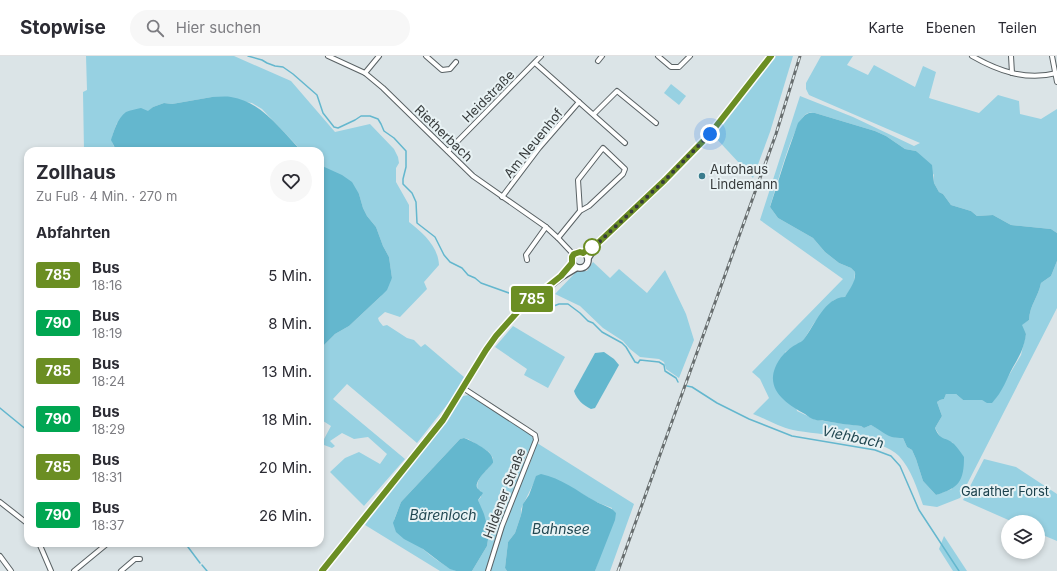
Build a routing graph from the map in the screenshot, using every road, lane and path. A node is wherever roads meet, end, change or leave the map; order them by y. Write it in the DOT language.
graph roads {
  1 [pos="328,56"];
  2 [pos="379,56"];
  3 [pos="426,56"];
  4 [pos="542,56"];
  5 [pos="602,56"];
  6 [pos="658,56"];
  7 [pos="690,56"];
  8 [pos="771,56"];
  9 [pos="972,56"];
  10 [pos="1011,56"];
  11 [pos="1052,56"];
  12 [pos="598,61"];
  13 [pos="456,62"];
  14 [pos="535,63"];
  15 [pos="365,73"];
  16 [pos="1012,73"];
  17 [pos="1056,73"];
  18 [pos="1057,82"];
  19 [pos="579,102"];
  20 [pos="594,114"];
  21 [pos="656,123"];
  22 [pos="625,143"];
  23 [pos="448,151"];
  24 [pos="502,197"];
  25 [pos="580,211"];
  26 [pos="546,228"];
  27 [pos="558,238"];
  28 [pos="598,243"];
  29 [pos="583,253"];
  30 [pos="574,254"];
  31 [pos="588,258"];
  32 [pos="527,260"];
  33 [pos="574,265"];
  34 [pos="463,388"];
  35 [pos="0,502"];
  36 [pos="24,521"];
  37 [pos="41,547"];
  38 [pos="103,547"];
  39 [pos="0,556"];
  40 [pos="140,559"];
  41 [pos="11,571"];
  42 [pos="51,571"];
  43 [pos="74,571"];
  44 [pos="121,571"];
  45 [pos="322,571"];
  46 [pos="488,571"];
  1 -- 15 [label="street, Rietherbach"];
  2 -- 15 [label="street"];
  3 -- 13 [label="street"];
  4 -- 14 [label="street, Heidstraße"];
  5 -- 12 [label="street"];
  6 -- 7 [label="street"];
  8 -- 28 [label="main road"];
  9 -- 16 [label="street"];
  10 -- 16 [label="street"];
  11 -- 17 [label="street"];
  14 -- 19 [label="street"];
  14 -- 23 [label="street, Heidstraße"];
  15 -- 23 [label="street, Rietherbach"];
  16 -- 17 [label="street"];
  17 -- 18 [label="street"];
  19 -- 20 [label="street"];
  19 -- 24 [label="street, Am Neuenhof"];
  20 -- 21 [label="street"];
  20 -- 22 [label="street"];
  23 -- 24 [label="street, Rietherbach"];
  24 -- 26 [label="street, Rietherbach"];
  25 -- 25 [label="street"];
  25 -- 27 [label="street"];
  26 -- 27 [label="street, Rietherbach"];
  26 -- 32 [label="street"];
  27 -- 30 [label="street, Rietherbach"];
  28 -- 29 [label="main road"];
  28 -- 31 [label="main road"];
  29 -- 30 [label="main road"];
  29 -- 31 [label="main road"];
  30 -- 33 [label="main road"];
  31 -- 33 [label="main road"];
  33 -- 34 [label="main road"];
  34 -- 45 [label="main road"];
  34 -- 46 [label="street, Hildener Straße"];
  35 -- 36 [label="street"];
  37 -- 42 [label="street"];
  38 -- 43 [label="street"];
  39 -- 41 [label="street"];
  40 -- 44 [label="street"];
}
